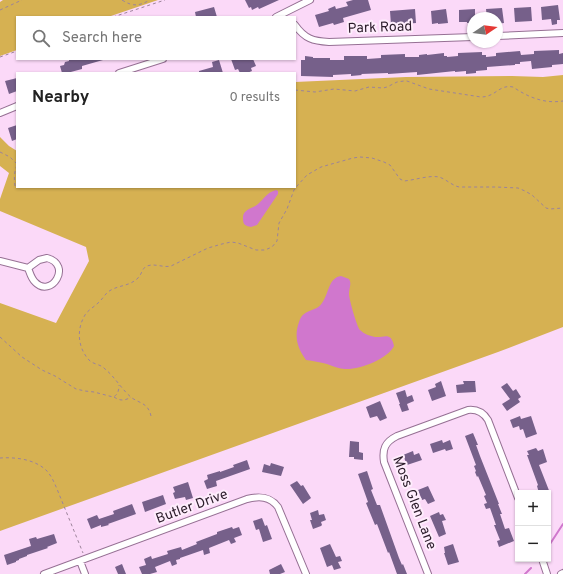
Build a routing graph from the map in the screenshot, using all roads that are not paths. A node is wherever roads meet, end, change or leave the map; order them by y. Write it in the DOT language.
graph roads {
  1 [pos="310,0"];
  2 [pos="289,14"];
  3 [pos="296,26"];
  4 [pos="563,33"];
  5 [pos="503,36"];
  6 [pos="467,37"];
  7 [pos="160,60"];
  8 [pos="122,72"];
  9 [pos="16,106"];
  10 [pos="0,113"];
  11 [pos="0,261"];
  12 [pos="28,268"];
  13 [pos="515,490"];
  14 [pos="80,561"];
  15 [pos="543,562"];
  16 [pos="44,574"];
  17 [pos="85,574"];
  18 [pos="306,574"];
  19 [pos="428,574"];
  20 [pos="548,574"];
  1 -- 2 [label="street"];
  3 -- 6 [label="street, Park Road"];
  4 -- 5 [label="street"];
  7 -- 8 [label="street"];
  9 -- 10 [label="street"];
  11 -- 12 [label="street"];
  12 -- 12 [label="street"];
  13 -- 19 [label="street, Moss Glen Lane"];
  14 -- 16 [label="street, Butler Drive"];
  14 -- 17 [label="street"];
  14 -- 18 [label="street, Butler Drive"];
  15 -- 20 [label="street"];
}
